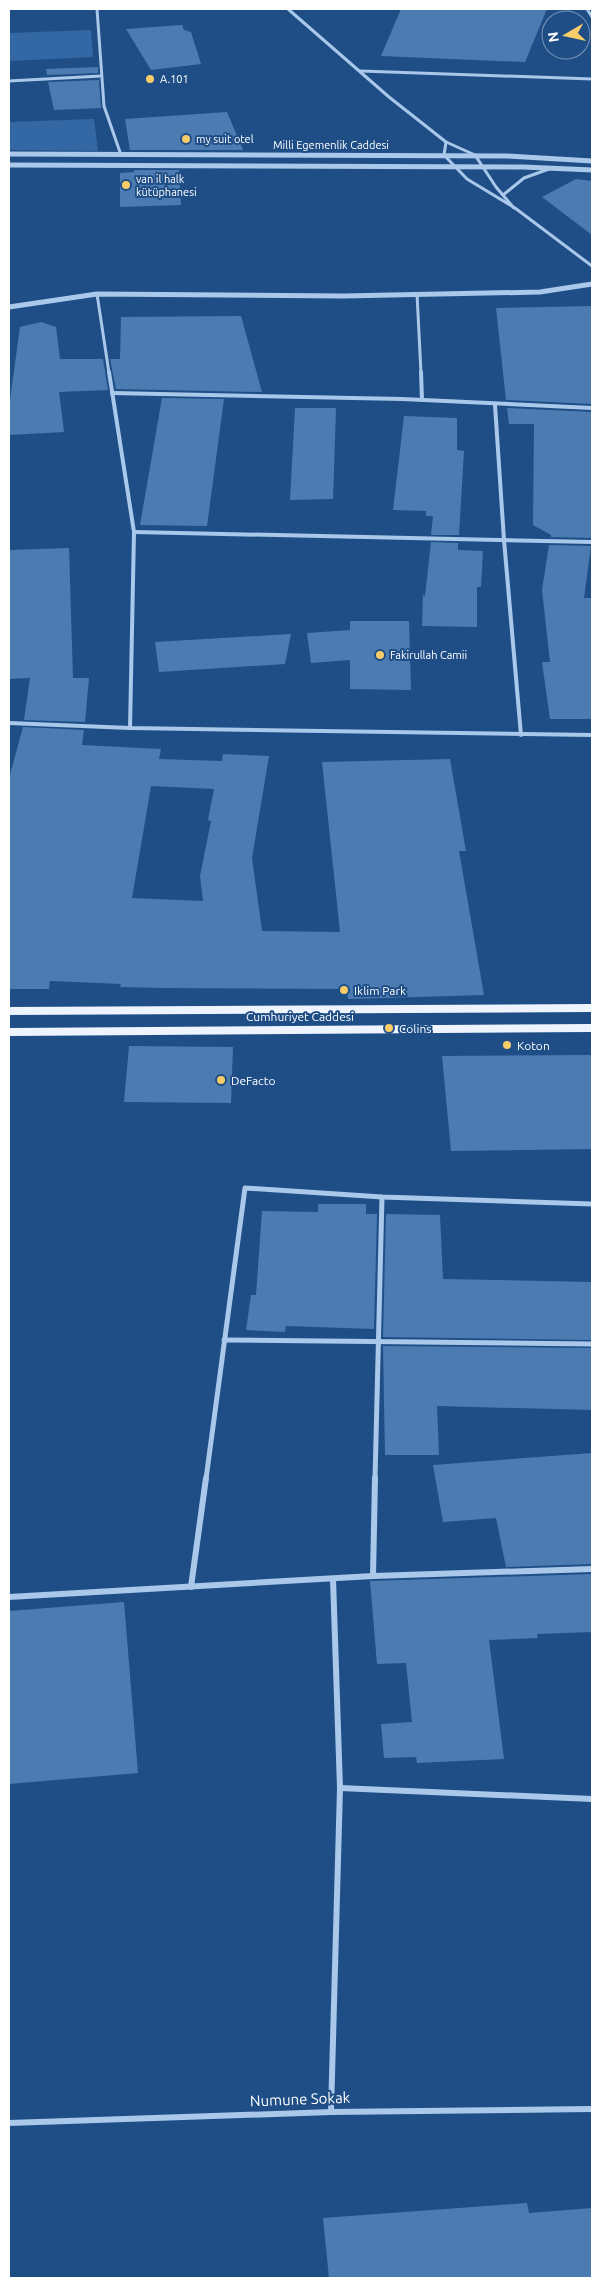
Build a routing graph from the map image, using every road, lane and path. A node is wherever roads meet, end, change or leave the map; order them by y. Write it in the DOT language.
graph roads {
  1 [pos="97,9"];
  2 [pos="288,9"];
  3 [pos="587,9"];
  4 [pos="592,17"];
  5 [pos="361,71"];
  6 [pos="100,76"];
  7 [pos="592,79"];
  8 [pos="9,81"];
  9 [pos="446,142"];
  10 [pos="9,154"];
  11 [pos="121,155"];
  12 [pos="444,155"];
  13 [pos="475,156"];
  14 [pos="592,161"];
  15 [pos="9,165"];
  16 [pos="452,166"];
  17 [pos="483,166"];
  18 [pos="557,168"];
  19 [pos="592,170"];
  20 [pos="503,195"];
  21 [pos="514,208"];
  22 [pos="592,266"];
  23 [pos="592,284"];
  24 [pos="98,294"];
  25 [pos="417,294"];
  26 [pos="9,307"];
  27 [pos="112,393"];
  28 [pos="422,400"];
  29 [pos="495,405"];
  30 [pos="592,408"];
  31 [pos="134,532"];
  32 [pos="504,540"];
  33 [pos="592,542"];
  34 [pos="9,723"];
  35 [pos="130,728"];
  36 [pos="521,735"];
  37 [pos="592,735"];
  38 [pos="592,1008"];
  39 [pos="9,1012"];
  40 [pos="592,1028"];
  41 [pos="9,1032"];
  42 [pos="382,1197"];
  43 [pos="592,1204"];
  44 [pos="224,1340"];
  45 [pos="377,1342"];
  46 [pos="592,1344"];
  47 [pos="592,1569"];
  48 [pos="373,1576"];
  49 [pos="333,1579"];
  50 [pos="191,1587"];
  51 [pos="9,1597"];
  52 [pos="340,1788"];
  53 [pos="592,1800"];
  54 [pos="592,2108"];
  55 [pos="331,2112"];
  56 [pos="9,2123"];
  1 -- 6 [label="street"];
  2 -- 5 [label="street"];
  3 -- 4 [label="street"];
  5 -- 7 [label="street"];
  5 -- 9 [label="street"];
  6 -- 8 [label="street"];
  6 -- 11 [label="street"];
  9 -- 12 [label="street"];
  9 -- 13 [label="street"];
  10 -- 11 [label="street, Milli Egemenlik Caddesi"];
  11 -- 12 [label="street, Milli Egemenlik Caddesi"];
  12 -- 13 [label="street, Milli Egemenlik Caddesi"];
  12 -- 16 [label="street"];
  13 -- 14 [label="street, Milli Egemenlik Caddesi"];
  13 -- 17 [label="street"];
  15 -- 16 [label="street, Milli Egemenlik Caddesi"];
  16 -- 17 [label="street, Milli Egemenlik Caddesi"];
  16 -- 21 [label="street"];
  17 -- 18 [label="street, Milli Egemenlik Caddesi"];
  17 -- 20 [label="street"];
  18 -- 19 [label="street, Milli Egemenlik Caddesi"];
  18 -- 20 [label="street"];
  20 -- 21 [label="street"];
  21 -- 22 [label="street"];
  23 -- 25 [label="street"];
  24 -- 25 [label="street"];
  24 -- 26 [label="street"];
  24 -- 27 [label="street"];
  25 -- 28 [label="street"];
  27 -- 28 [label="street"];
  27 -- 31 [label="street"];
  28 -- 29 [label="street"];
  29 -- 30 [label="street"];
  29 -- 32 [label="street"];
  31 -- 32 [label="street"];
  31 -- 35 [label="street"];
  32 -- 33 [label="street"];
  32 -- 36 [label="street"];
  34 -- 35 [label="street"];
  35 -- 36 [label="street"];
  36 -- 37 [label="street"];
  38 -- 39 [label="main road, Cumhuriyet Caddesi"];
  40 -- 41 [label="main road, Cumhuriyet Caddesi"];
  42 -- 43 [label="street"];
  42 -- 44 [label="street"];
  42 -- 45 [label="street"];
  44 -- 45 [label="street"];
  44 -- 50 [label="street"];
  45 -- 46 [label="street"];
  45 -- 48 [label="street"];
  47 -- 48 [label="street"];
  48 -- 49 [label="street"];
  49 -- 50 [label="street"];
  49 -- 52 [label="street"];
  50 -- 51 [label="street"];
  52 -- 53 [label="street"];
  52 -- 55 [label="street"];
  54 -- 55 [label="street, Numune Sokak"];
  55 -- 56 [label="street, Numune Sokak"];
}
